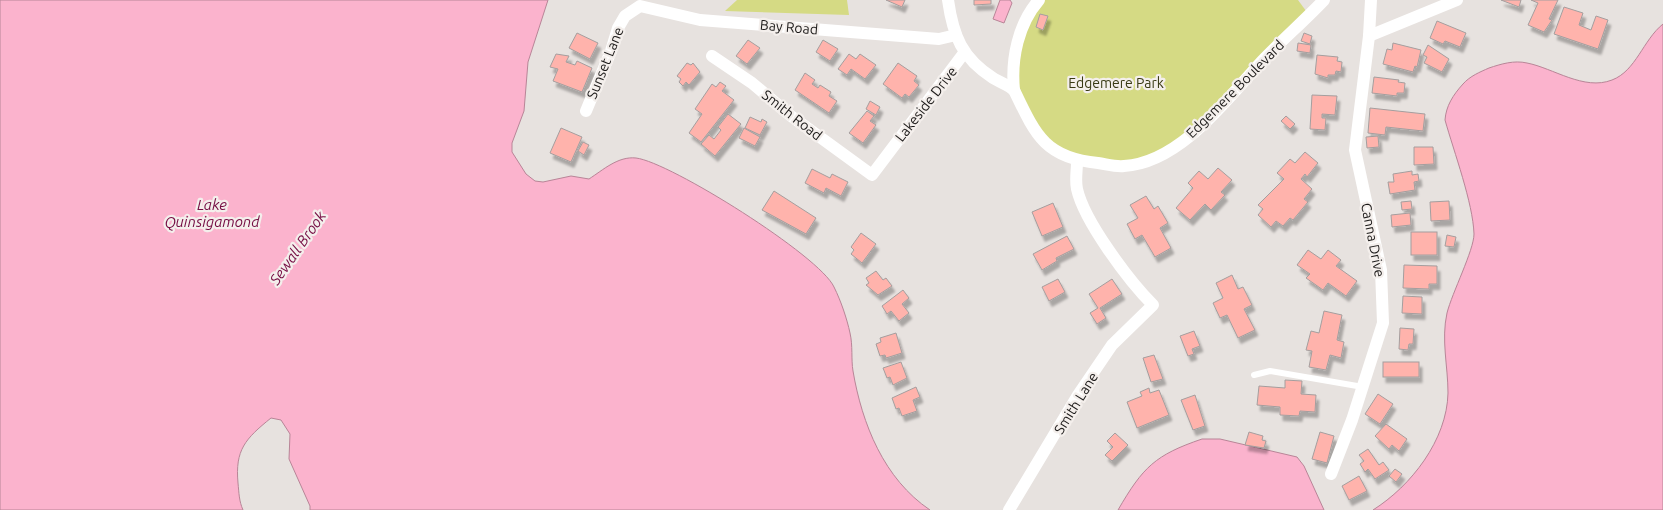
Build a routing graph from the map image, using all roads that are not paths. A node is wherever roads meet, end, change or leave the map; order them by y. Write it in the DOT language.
graph roads {
  1 [pos="948,0"];
  2 [pos="1039,0"];
  3 [pos="1324,0"];
  4 [pos="1370,0"];
  5 [pos="1457,0"];
  6 [pos="625,16"];
  7 [pos="956,35"];
  8 [pos="1369,36"];
  9 [pos="964,53"];
  10 [pos="712,56"];
  11 [pos="1014,90"];
  12 [pos="586,111"];
  13 [pos="1077,162"];
  14 [pos="872,175"];
  15 [pos="1254,375"];
  16 [pos="1363,387"];
  17 [pos="1330,474"];
  18 [pos="1009,510"];
  1 -- 7 [label="street, Lakeside Drive"];
  2 -- 11 [label="street"];
  3 -- 13 [label="street, Edgemere Boulevard"];
  4 -- 8 [label="street, Canna Drive"];
  5 -- 8 [label="street"];
  6 -- 7 [label="street, Bay Road"];
  6 -- 12 [label="street, Sunset Lane"];
  7 -- 9 [label="street, Lakeside Drive"];
  8 -- 16 [label="street, Canna Drive"];
  9 -- 11 [label="street"];
  9 -- 14 [label="street, Lakeside Drive"];
  10 -- 14 [label="street, Smith Road"];
  11 -- 13 [label="street"];
  13 -- 18 [label="street, Smith Lane"];
  15 -- 16 [label="lane"];
  16 -- 17 [label="street, Canna Drive"];
}
